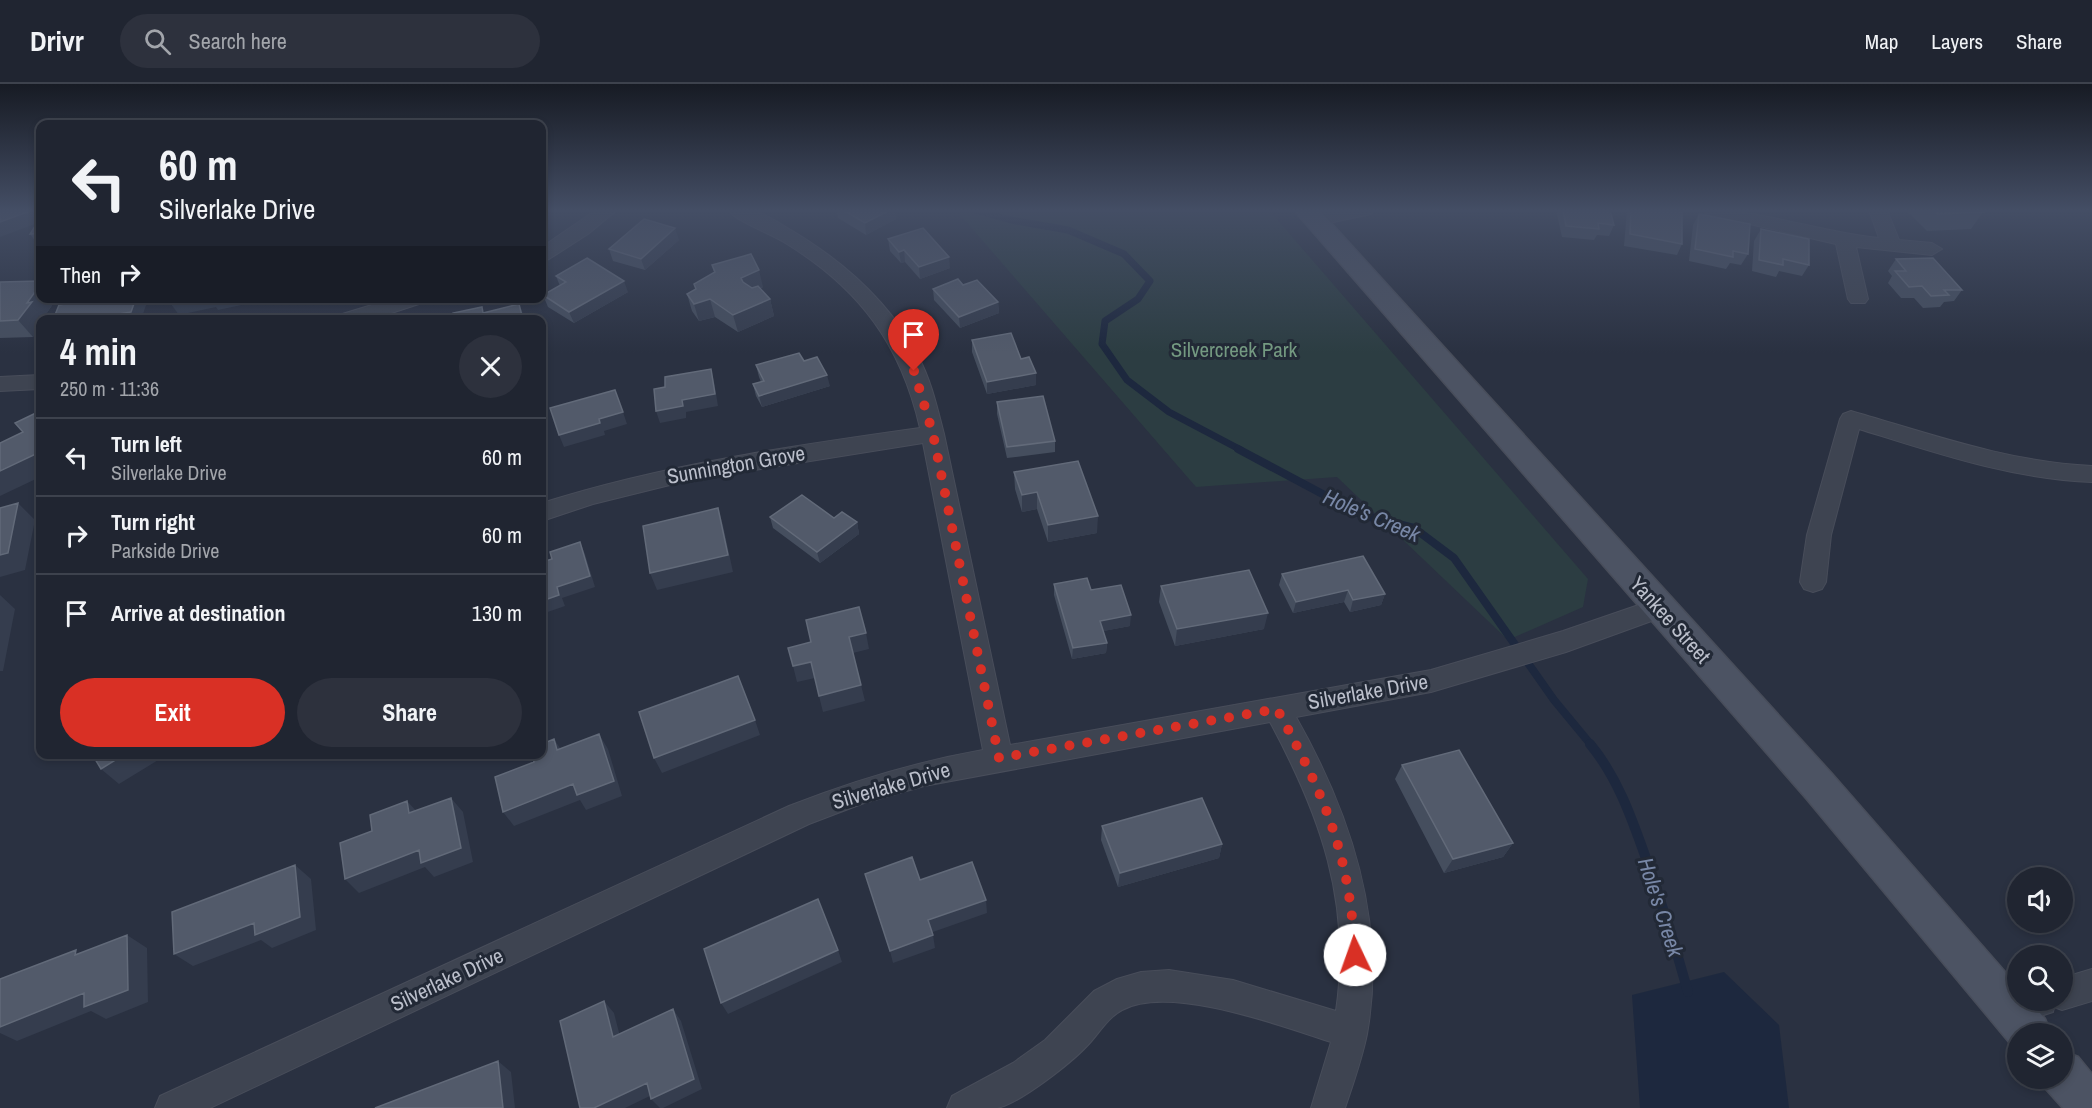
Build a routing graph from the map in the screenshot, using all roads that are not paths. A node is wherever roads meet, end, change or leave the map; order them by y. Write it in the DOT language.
graph roads {
  1 [pos="821,258"];
  2 [pos="1348,258"];
  3 [pos="1849,258"];
  4 [pos="1858,299"];
  5 [pos="402,303"];
  6 [pos="363,315"];
  7 [pos="36,382"];
  8 [pos="0,384"];
  9 [pos="933,434"];
  10 [pos="2092,474"];
  11 [pos="546,511"];
  12 [pos="1813,582"];
  13 [pos="1659,608"];
  14 [pos="1277,709"];
  15 [pos="999,758"];
  16 [pos="2092,985"];
  17 [pos="2073,991"];
  18 [pos="2027,1014"];
  19 [pos="1351,1032"];
  20 [pos="2073,1086"];
  21 [pos="172,1108"];
  22 [pos="964,1108"];
  23 [pos="1328,1108"];
  24 [pos="2092,1108"];
  1 -- 9 [label="street"];
  2 -- 13 [label="street, Yankee Street"];
  3 -- 4 [label="street"];
  5 -- 6 [label="street"];
  7 -- 8 [label="street"];
  9 -- 11 [label="street, Sunnington Grove"];
  9 -- 15 [label="street"];
  10 -- 12 [label="street"];
  13 -- 14 [label="street, Silverlake Drive"];
  13 -- 18 [label="street, Yankee Street"];
  14 -- 15 [label="street, Silverlake Drive"];
  14 -- 19 [label="street"];
  15 -- 21 [label="street, Silverlake Drive"];
  16 -- 17 [label="street"];
  19 -- 22 [label="street"];
  19 -- 23 [label="street"];
  20 -- 24 [label="street"];
}
